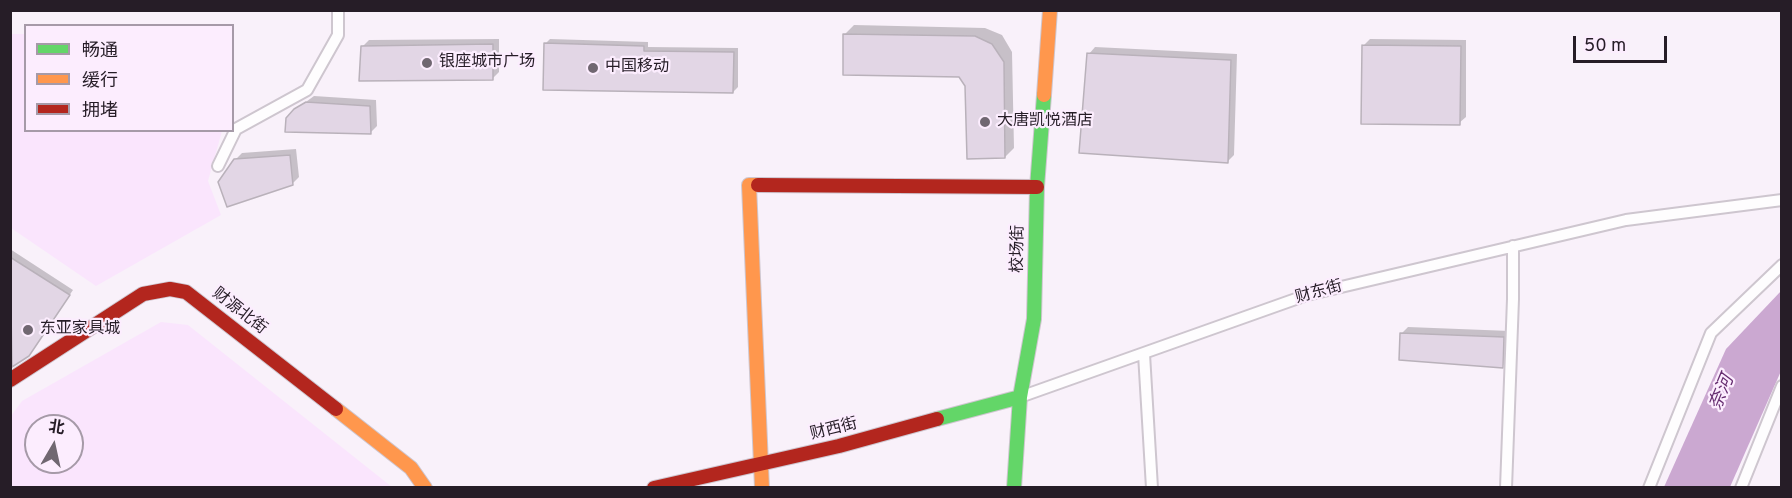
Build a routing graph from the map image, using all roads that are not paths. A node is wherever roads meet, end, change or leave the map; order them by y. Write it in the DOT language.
graph roads {
  1 [pos="338,10"];
  2 [pos="1050,10"];
  3 [pos="218,166"];
  4 [pos="1037,187"];
  5 [pos="1782,201"];
  6 [pos="1512,246"];
  7 [pos="1782,265"];
  8 [pos="1144,354"];
  9 [pos="10,380"];
  10 [pos="1782,386"];
  11 [pos="1020,397"];
  12 [pos="761,464"];
  13 [pos="424,488"];
  14 [pos="654,488"];
  15 [pos="762,488"];
  16 [pos="1014,488"];
  17 [pos="1152,488"];
  18 [pos="1506,488"];
  19 [pos="1648,488"];
  20 [pos="1741,488"];
  1 -- 3 [label="street"];
  2 -- 4 [label="street, 校场街"];
  4 -- 11 [label="street, 校场街"];
  4 -- 12 [label="street"];
  5 -- 6 [label="street, 财东街"];
  6 -- 8 [label="street, 财东街"];
  6 -- 18 [label="street"];
  7 -- 19 [label="street"];
  8 -- 11 [label="street, 财东街"];
  8 -- 17 [label="street"];
  9 -- 13 [label="street, 财源北街"];
  10 -- 20 [label="street"];
  11 -- 12 [label="street, 财西街"];
  11 -- 16 [label="street, 校场街"];
  12 -- 14 [label="street, 财西街"];
  12 -- 15 [label="street"];
}
